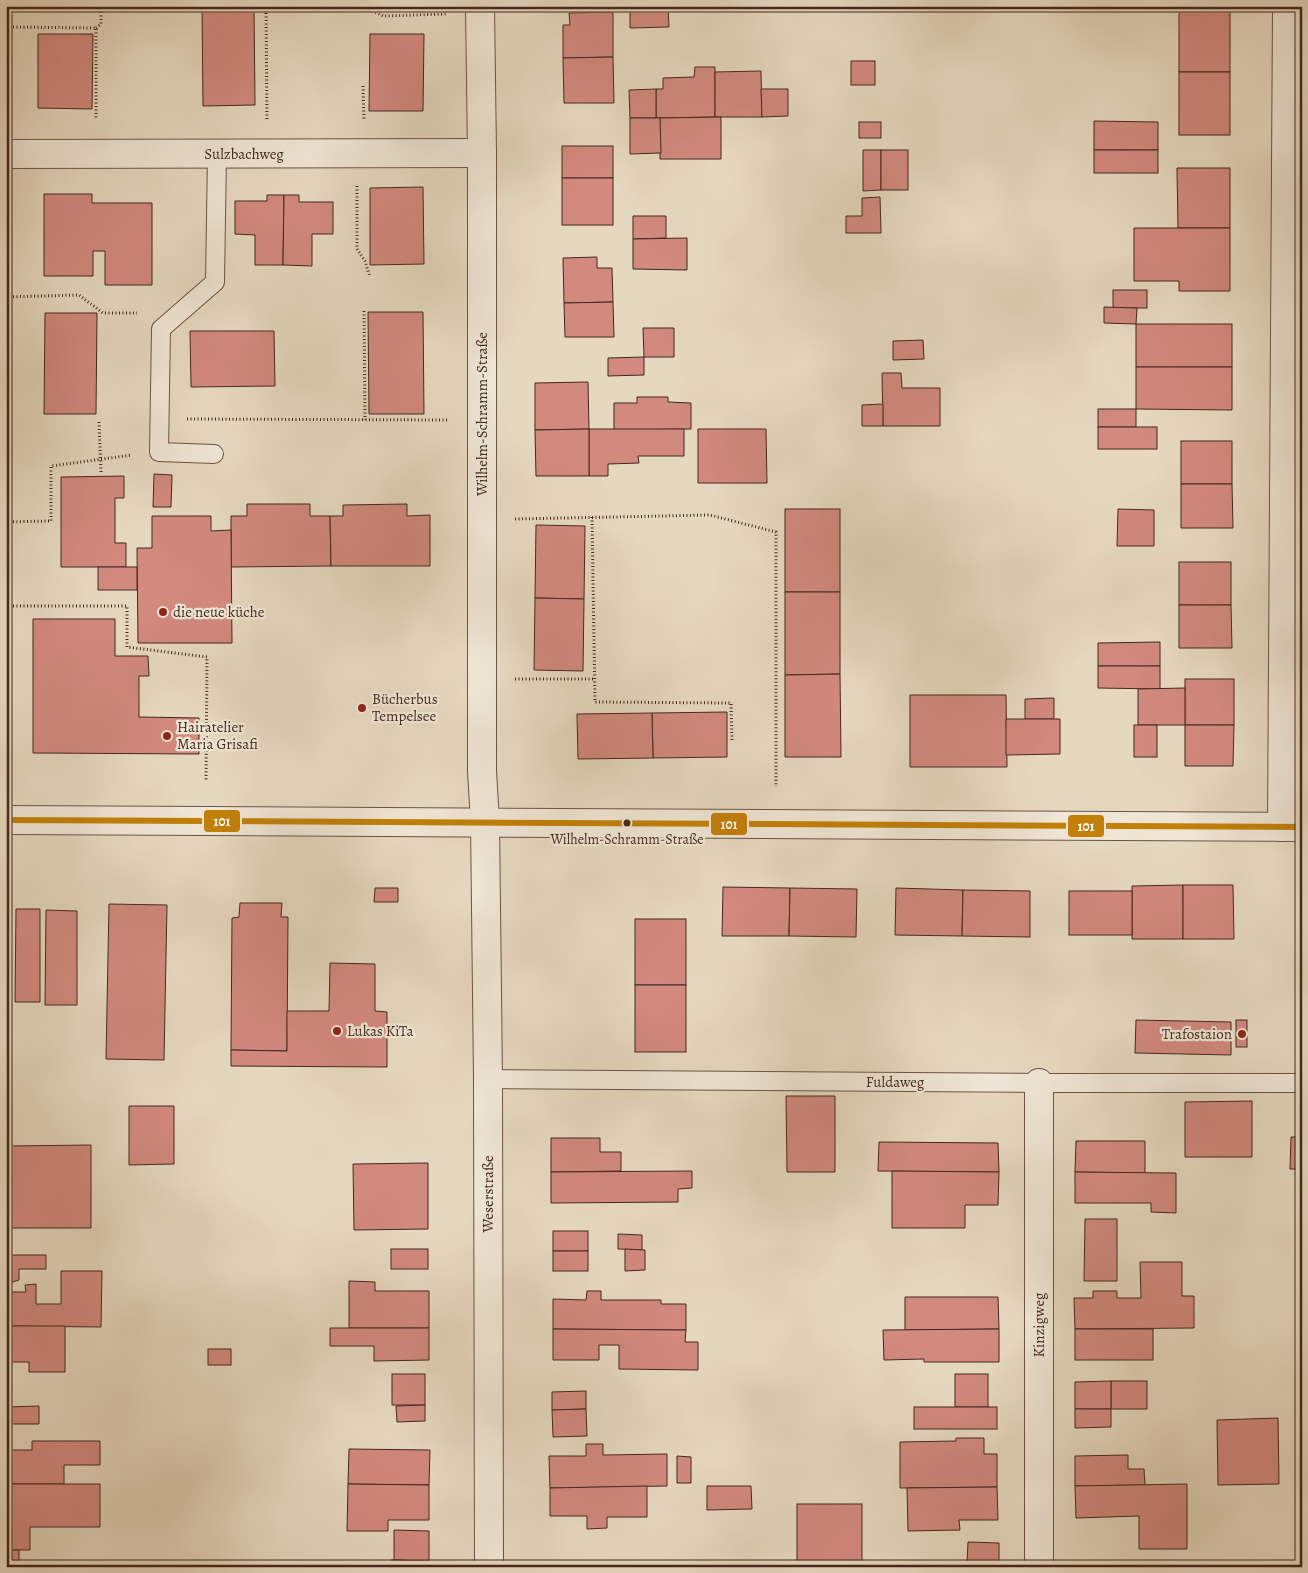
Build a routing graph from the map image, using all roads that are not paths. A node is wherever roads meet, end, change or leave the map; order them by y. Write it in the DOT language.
graph roads {
  1 [pos="1287,6"];
  2 [pos="480,10"];
  3 [pos="482,153"];
  4 [pos="6,154"];
  5 [pos="217,154"];
  6 [pos="214,454"];
  7 [pos="6,820"];
  8 [pos="485,822"];
  9 [pos="1292,827"];
  10 [pos="488,1079"];
  11 [pos="1039,1083"];
  12 [pos="1302,1083"];
  13 [pos="489,1567"];
  14 [pos="1039,1567"];
  1 -- 9 [label="street"];
  2 -- 3 [label="street, Wilhelm-Schramm-Straße"];
  3 -- 5 [label="street, Sulzbachweg"];
  3 -- 8 [label="street, Wilhelm-Schramm-Straße"];
  4 -- 5 [label="street, Sulzbachweg"];
  5 -- 6 [label="lane"];
  7 -- 8 [label="street"];
  8 -- 9 [label="street"];
  8 -- 10 [label="street, Weserstraße"];
  10 -- 11 [label="lane, Fuldaweg"];
  10 -- 13 [label="street, Weserstraße"];
  11 -- 12 [label="lane, Fuldaweg"];
  11 -- 14 [label="street, Kinzigweg"];
}
